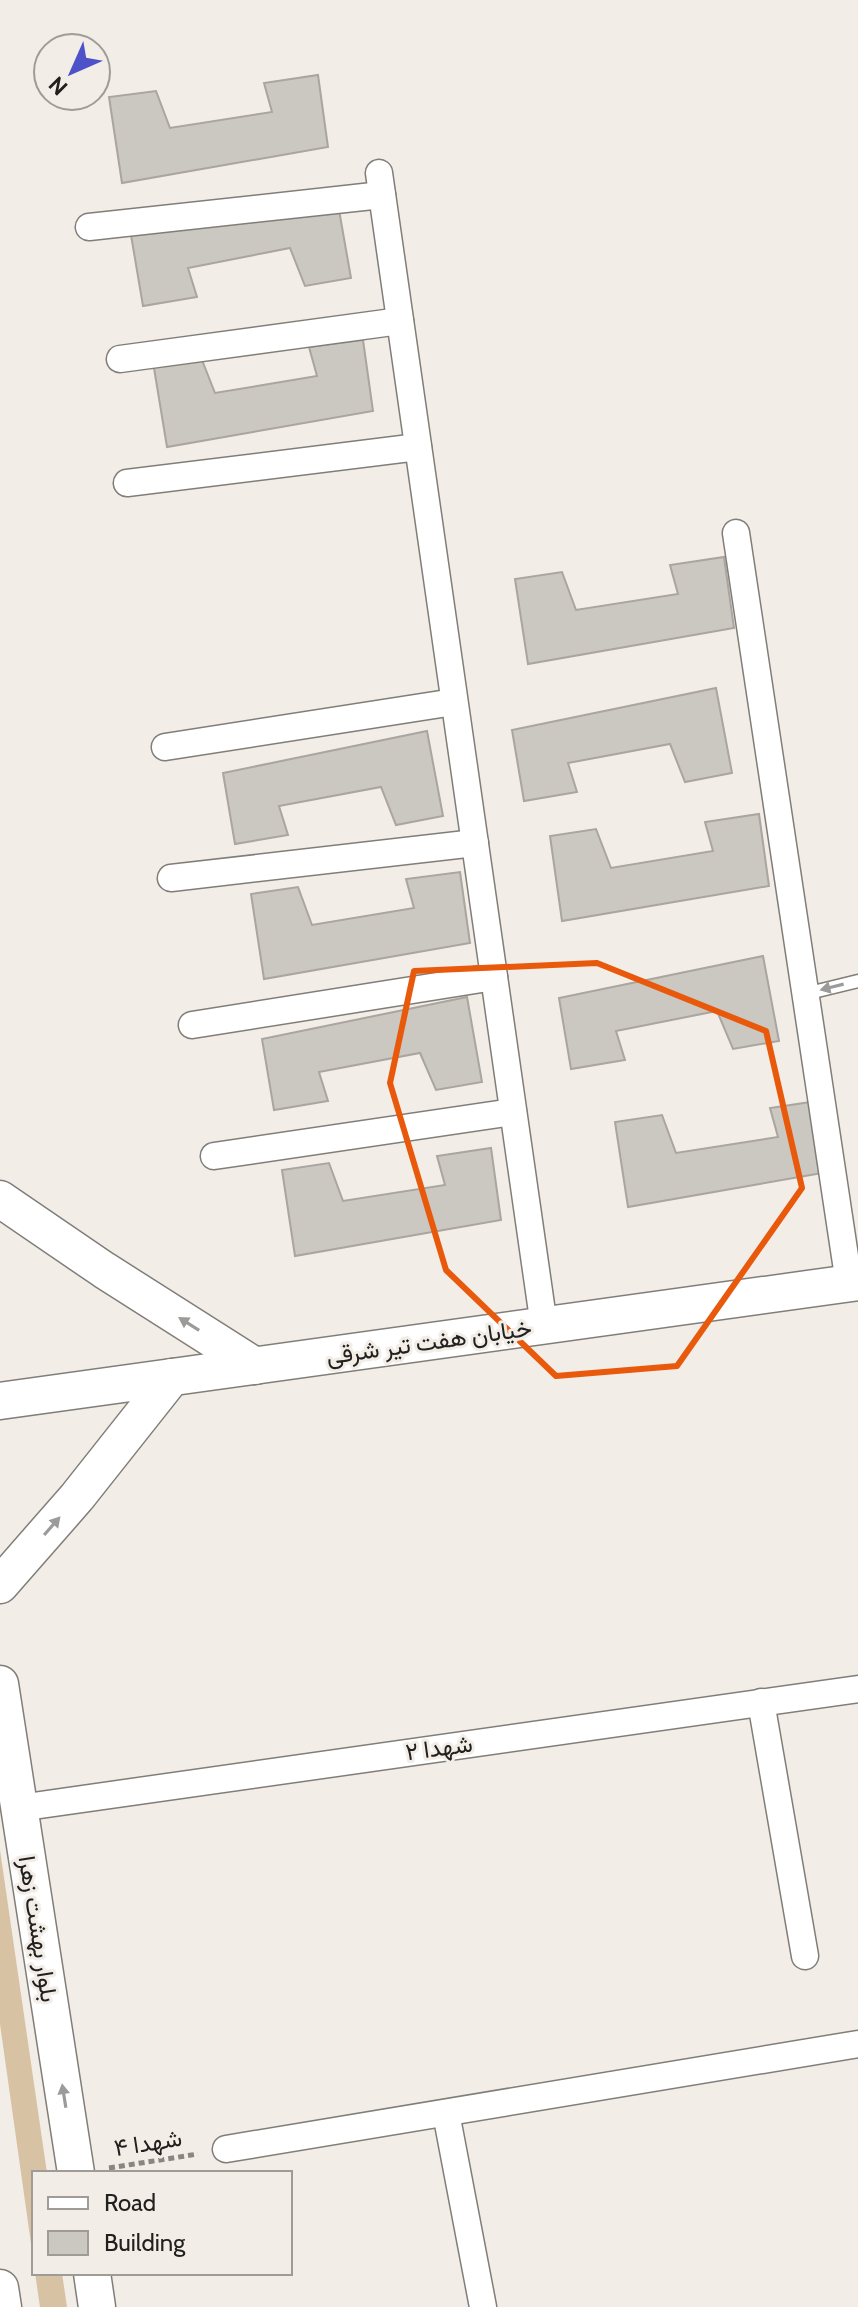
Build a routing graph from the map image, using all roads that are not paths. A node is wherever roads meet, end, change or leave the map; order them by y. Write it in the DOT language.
graph roads {
  1 [pos="89,227"];
  2 [pos="400,321"];
  3 [pos="120,359"];
  4 [pos="418,447"];
  5 [pos="127,483"];
  6 [pos="736,533"];
  7 [pos="454,702"];
  8 [pos="165,747"];
  9 [pos="475,843"];
  10 [pos="171,878"];
  11 [pos="494,977"];
  12 [pos="858,981"];
  13 [pos="805,994"];
  14 [pos="192,1025"];
  15 [pos="513,1112"];
  16 [pos="214,1156"];
  17 [pos="0,1199"];
  18 [pos="854,1283"];
  19 [pos="544,1326"];
  20 [pos="255,1366"];
  21 [pos="172,1377"];
  22 [pos="0,1401"];
  23 [pos="0,1585"];
  24 [pos="0,1684"];
  25 [pos="858,1689"];
  26 [pos="761,1702"];
  27 [pos="19,1808"];
  28 [pos="805,1956"];
  29 [pos="858,2044"];
  30 [pos="446,2113"];
  31 [pos="226,2149"];
  32 [pos="76,2171"];
  33 [pos="92,2275"];
  34 [pos="0,2288"];
  35 [pos="3,2307"];
  36 [pos="97,2307"];
  37 [pos="483,2307"];
  1 -- 2 [label="street"];
  2 -- 3 [label="street"];
  2 -- 4 [label="street"];
  4 -- 5 [label="street"];
  4 -- 7 [label="street"];
  6 -- 13 [label="street"];
  7 -- 8 [label="street"];
  7 -- 9 [label="street"];
  9 -- 10 [label="street"];
  9 -- 11 [label="street"];
  11 -- 14 [label="street"];
  11 -- 15 [label="street"];
  12 -- 13 [label="lane, one-way"];
  13 -- 18 [label="street"];
  15 -- 16 [label="street"];
  15 -- 19 [label="street"];
  20 -- 17 [label="main road, one-way"];
  18 -- 19 [label="main road, خیابان هفت تیر شرقی"];
  19 -- 20 [label="main road, خیابان هفت تیر شرقی"];
  20 -- 21 [label="main road, خیابان هفت تیر شرقی"];
  21 -- 22 [label="main road, خیابان هفت تیر شرقی"];
  23 -- 21 [label="main road, one-way"];
  24 -- 27 [label="main road, بلوار بهشت زهرا"];
  25 -- 26 [label="street, شهدا ۲"];
  26 -- 27 [label="street, شهدا ۲"];
  26 -- 28 [label="street"];
  32 -- 27 [label="main road, بلوار بهشت زهرا, one-way"];
  29 -- 30 [label="street"];
  30 -- 31 [label="street"];
  30 -- 37 [label="street"];
  33 -- 36 [label="main road"];
  34 -- 35 [label="main road"];
}
